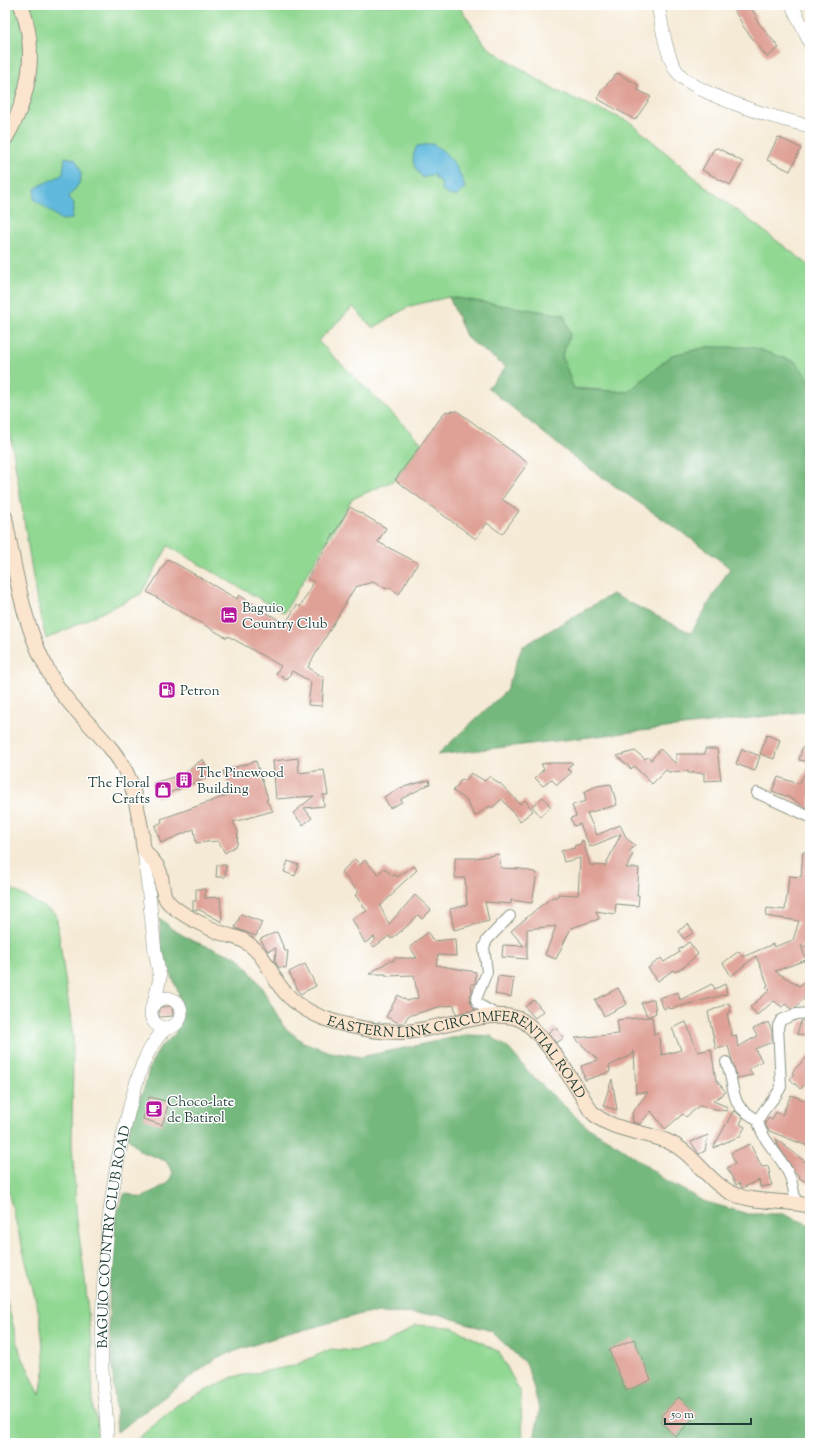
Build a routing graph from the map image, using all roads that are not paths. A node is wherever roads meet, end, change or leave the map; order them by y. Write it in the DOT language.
graph roads {
  1 [pos="21,5"];
  2 [pos="658,5"];
  3 [pos="792,5"];
  4 [pos="810,43"];
  5 [pos="810,126"];
  6 [pos="5,139"];
  7 [pos="5,517"];
  8 [pos="757,793"];
  9 [pos="810,817"];
  10 [pos="144,850"];
  11 [pos="510,916"];
  12 [pos="160,978"];
  13 [pos="175,1000"];
  14 [pos="154,1003"];
  15 [pos="810,1013"];
  16 [pos="497,1015"];
  17 [pos="160,1030"];
  18 [pos="726,1062"];
  19 [pos="758,1121"];
  20 [pos="796,1202"];
  21 [pos="810,1206"];
  22 [pos="107,1443"];
  1 -- 6 [label="main road"];
  2 -- 5 [label="street"];
  3 -- 4 [label="street"];
  7 -- 10 [label="main road"];
  8 -- 9 [label="street"];
  10 -- 12 [label="street"];
  10 -- 16 [label="main road, EASTERN LINK CIRCUMFERENTIAL ROAD"];
  11 -- 16 [label="street"];
  12 -- 13 [label="street"];
  12 -- 14 [label="street"];
  13 -- 14 [label="street"];
  13 -- 17 [label="street"];
  14 -- 17 [label="street"];
  15 -- 19 [label="street"];
  16 -- 20 [label="main road, EASTERN LINK CIRCUMFERENTIAL ROAD"];
  17 -- 22 [label="street, BAGUIO COUNTRY CLUB ROAD"];
  18 -- 19 [label="street"];
  19 -- 20 [label="street"];
  20 -- 21 [label="main road, EASTERN LINK CIRCUMFERENTIAL ROAD"];
}
